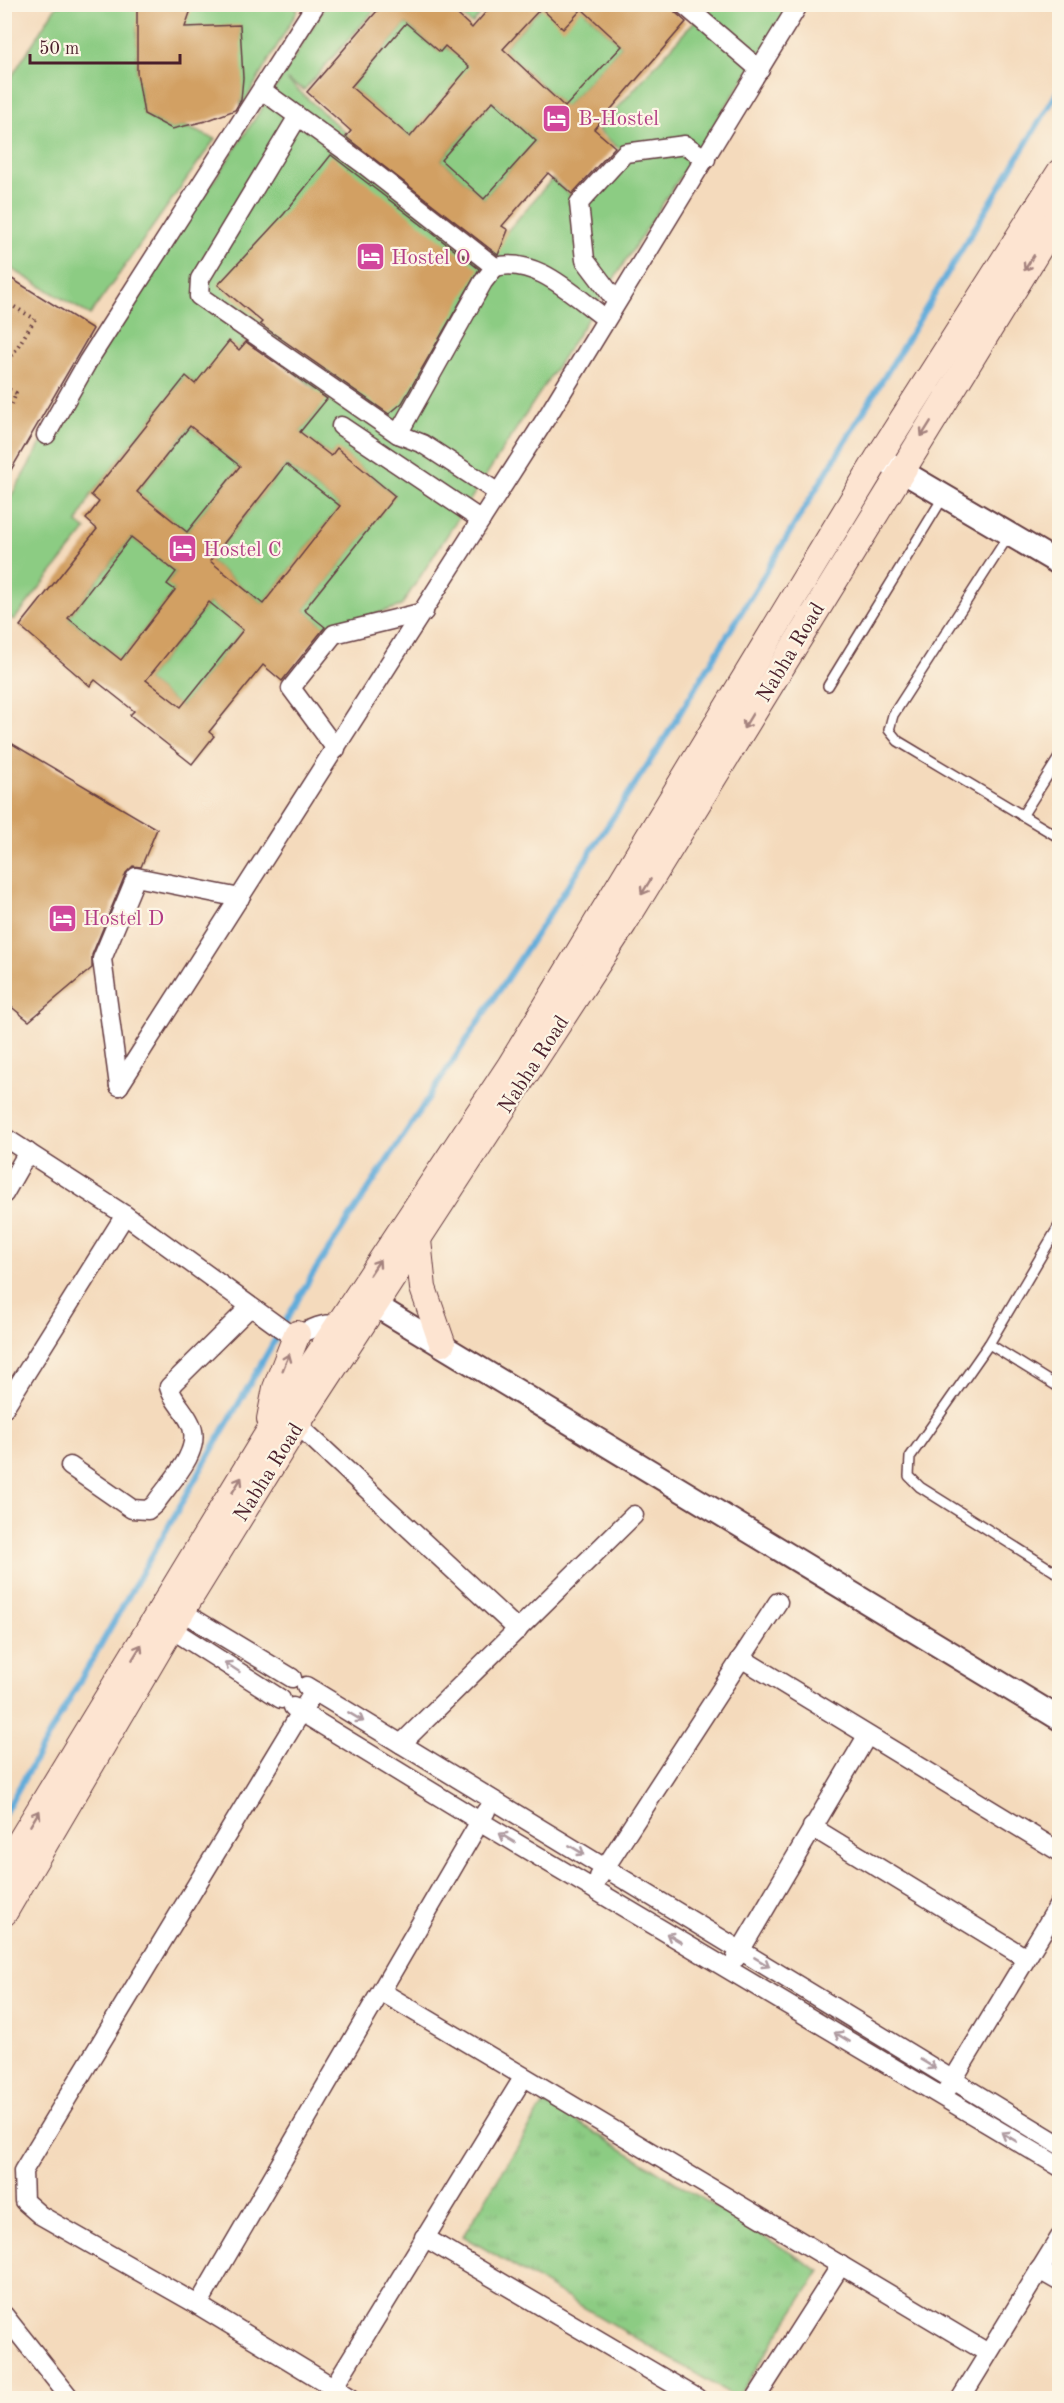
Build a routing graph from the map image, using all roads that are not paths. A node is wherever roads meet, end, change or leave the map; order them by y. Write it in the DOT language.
graph roads {
  1 [pos="316,4"];
  2 [pos="683,4"];
  3 [pos="799,4"];
  4 [pos="760,70"];
  5 [pos="262,91"];
  6 [pos="297,118"];
  7 [pos="706,159"];
  8 [pos="1059,172"];
  9 [pos="1059,214"];
  10 [pos="495,267"];
  11 [pos="616,301"];
  12 [pos="605,318"];
  13 [pos="341,426"];
  14 [pos="398,434"];
  15 [pos="46,435"];
  16 [pos="878,458"];
  17 [pos="902,470"];
  18 [pos="498,492"];
  19 [pos="945,495"];
  20 [pos="481,519"];
  21 [pos="1010,534"];
  22 [pos="1059,564"];
  23 [pos="424,612"];
  24 [pos="828,686"];
  25 [pos="336,749"];
  26 [pos="1059,756"];
  27 [pos="1022,816"];
  28 [pos="1059,838"];
  29 [pos="240,898"];
  30 [pos="586,961"];
  31 [pos="4,1137"];
  32 [pos="28,1152"];
  33 [pos="4,1194"];
  34 [pos="125,1215"];
  35 [pos="1059,1224"];
  36 [pos="418,1240"];
  37 [pos="366,1299"];
  38 [pos="250,1307"];
  39 [pos="346,1330"];
  40 [pos="287,1331"];
  41 [pos="442,1343"];
  42 [pos="989,1344"];
  43 [pos="1059,1388"];
  44 [pos="4,1408"];
  45 [pos="297,1424"];
  46 [pos="269,1431"];
  47 [pos="70,1466"];
  48 [pos="634,1515"];
  49 [pos="1059,1575"];
  50 [pos="778,1602"];
  51 [pos="169,1615"];
  52 [pos="519,1630"];
  53 [pos="741,1658"];
  54 [pos="304,1685"];
  55 [pos="292,1706"];
  56 [pos="1059,1719"];
  57 [pos="867,1736"];
  58 [pos="401,1744"];
  59 [pos="492,1799"];
  60 [pos="481,1822"];
  61 [pos="812,1827"];
  62 [pos="1059,1852"];
  63 [pos="605,1867"];
  64 [pos="4,1868"];
  65 [pos="592,1888"];
  66 [pos="1059,1902"];
  67 [pos="4,1913"];
  68 [pos="741,1949"];
  69 [pos="1026,1958"];
  70 [pos="729,1970"];
  71 [pos="382,1992"];
  72 [pos="523,2078"];
  73 [pos="953,2079"];
  74 [pos="943,2098"];
  75 [pos="1059,2145"];
  76 [pos="1059,2167"];
  77 [pos="424,2237"];
  78 [pos="1059,2237"];
  79 [pos="841,2265"];
  80 [pos="1039,2270"];
  81 [pos="1059,2282"];
  82 [pos="198,2305"];
  83 [pos="4,2315"];
  84 [pos="988,2353"];
  85 [pos="333,2388"];
  86 [pos="70,2398"];
  87 [pos="351,2398"];
  88 [pos="697,2398"];
  89 [pos="756,2398"];
  90 [pos="961,2398"];
  1 -- 5 [label="street"];
  2 -- 4 [label="street"];
  3 -- 4 [label="street"];
  4 -- 7 [label="street"];
  5 -- 6 [label="street"];
  5 -- 15 [label="street"];
  6 -- 10 [label="street"];
  6 -- 14 [label="street"];
  7 -- 11 [label="street"];
  7 -- 11 [label="street"];
  8 -- 16 [label="main road, Nabha Road"];
  9 -- 17 [label="main road, Nabha Road, one-way"];
  10 -- 12 [label="street"];
  10 -- 14 [label="street"];
  11 -- 12 [label="street"];
  12 -- 18 [label="street"];
  13 -- 20 [label="street"];
  14 -- 18 [label="street"];
  16 -- 17 [label="street"];
  16 -- 30 [label="main road, Nabha Road"];
  17 -- 19 [label="street"];
  17 -- 30 [label="main road, Nabha Road, one-way"];
  18 -- 20 [label="street"];
  19 -- 21 [label="street"];
  19 -- 24 [label="lane"];
  20 -- 23 [label="street"];
  21 -- 22 [label="street"];
  21 -- 27 [label="lane"];
  23 -- 25 [label="street"];
  23 -- 25 [label="street"];
  25 -- 29 [label="street"];
  26 -- 27 [label="lane"];
  27 -- 28 [label="lane"];
  29 -- 29 [label="street"];
  30 -- 36 [label="main road, Nabha Road"];
  37 -- 30 [label="main road, Nabha Road, one-way"];
  31 -- 32 [label="street"];
  32 -- 33 [label="street"];
  32 -- 34 [label="street"];
  34 -- 38 [label="street"];
  34 -- 44 [label="street"];
  35 -- 42 [label="lane"];
  36 -- 37 [label="main road, Nabha Road"];
  36 -- 41 [label="main road"];
  37 -- 39 [label="main road, Nabha Road"];
  37 -- 41 [label="street"];
  38 -- 40 [label="street"];
  38 -- 47 [label="street"];
  39 -- 40 [label="street"];
  39 -- 45 [label="main road, Nabha Road"];
  39 -- 46 [label="main road, Nabha Road"];
  46 -- 40 [label="main road, one-way"];
  41 -- 56 [label="street"];
  42 -- 43 [label="lane"];
  42 -- 49 [label="lane"];
  45 -- 51 [label="main road, Nabha Road"];
  45 -- 52 [label="street"];
  51 -- 46 [label="main road, Nabha Road, one-way"];
  48 -- 52 [label="street"];
  50 -- 53 [label="street"];
  51 -- 54 [label="street"];
  55 -- 51 [label="street, one-way"];
  64 -- 51 [label="main road, Nabha Road, one-way"];
  51 -- 67 [label="main road, Nabha Road"];
  52 -- 58 [label="street"];
  53 -- 57 [label="street"];
  53 -- 63 [label="street"];
  54 -- 55 [label="street"];
  54 -- 58 [label="street, one-way"];
  55 -- 60 [label="street"];
  55 -- 82 [label="street"];
  57 -- 61 [label="street"];
  57 -- 62 [label="street"];
  58 -- 59 [label="street"];
  59 -- 60 [label="street"];
  59 -- 63 [label="street, one-way"];
  65 -- 60 [label="street, one-way"];
  60 -- 71 [label="street"];
  61 -- 68 [label="street"];
  61 -- 69 [label="street"];
  63 -- 65 [label="street"];
  63 -- 68 [label="street"];
  70 -- 65 [label="street, one-way"];
  66 -- 69 [label="street"];
  68 -- 70 [label="street"];
  68 -- 73 [label="street, one-way"];
  69 -- 73 [label="street"];
  74 -- 70 [label="street, one-way"];
  71 -- 72 [label="street"];
  71 -- 82 [label="street"];
  72 -- 77 [label="street"];
  72 -- 79 [label="street"];
  73 -- 74 [label="street"];
  73 -- 75 [label="street"];
  76 -- 74 [label="street, one-way"];
  77 -- 85 [label="street"];
  77 -- 88 [label="street"];
  78 -- 80 [label="street"];
  79 -- 84 [label="street"];
  79 -- 89 [label="street"];
  80 -- 81 [label="street"];
  80 -- 84 [label="street"];
  82 -- 85 [label="street"];
  83 -- 86 [label="street"];
  84 -- 90 [label="street"];
  85 -- 87 [label="street"];
}
